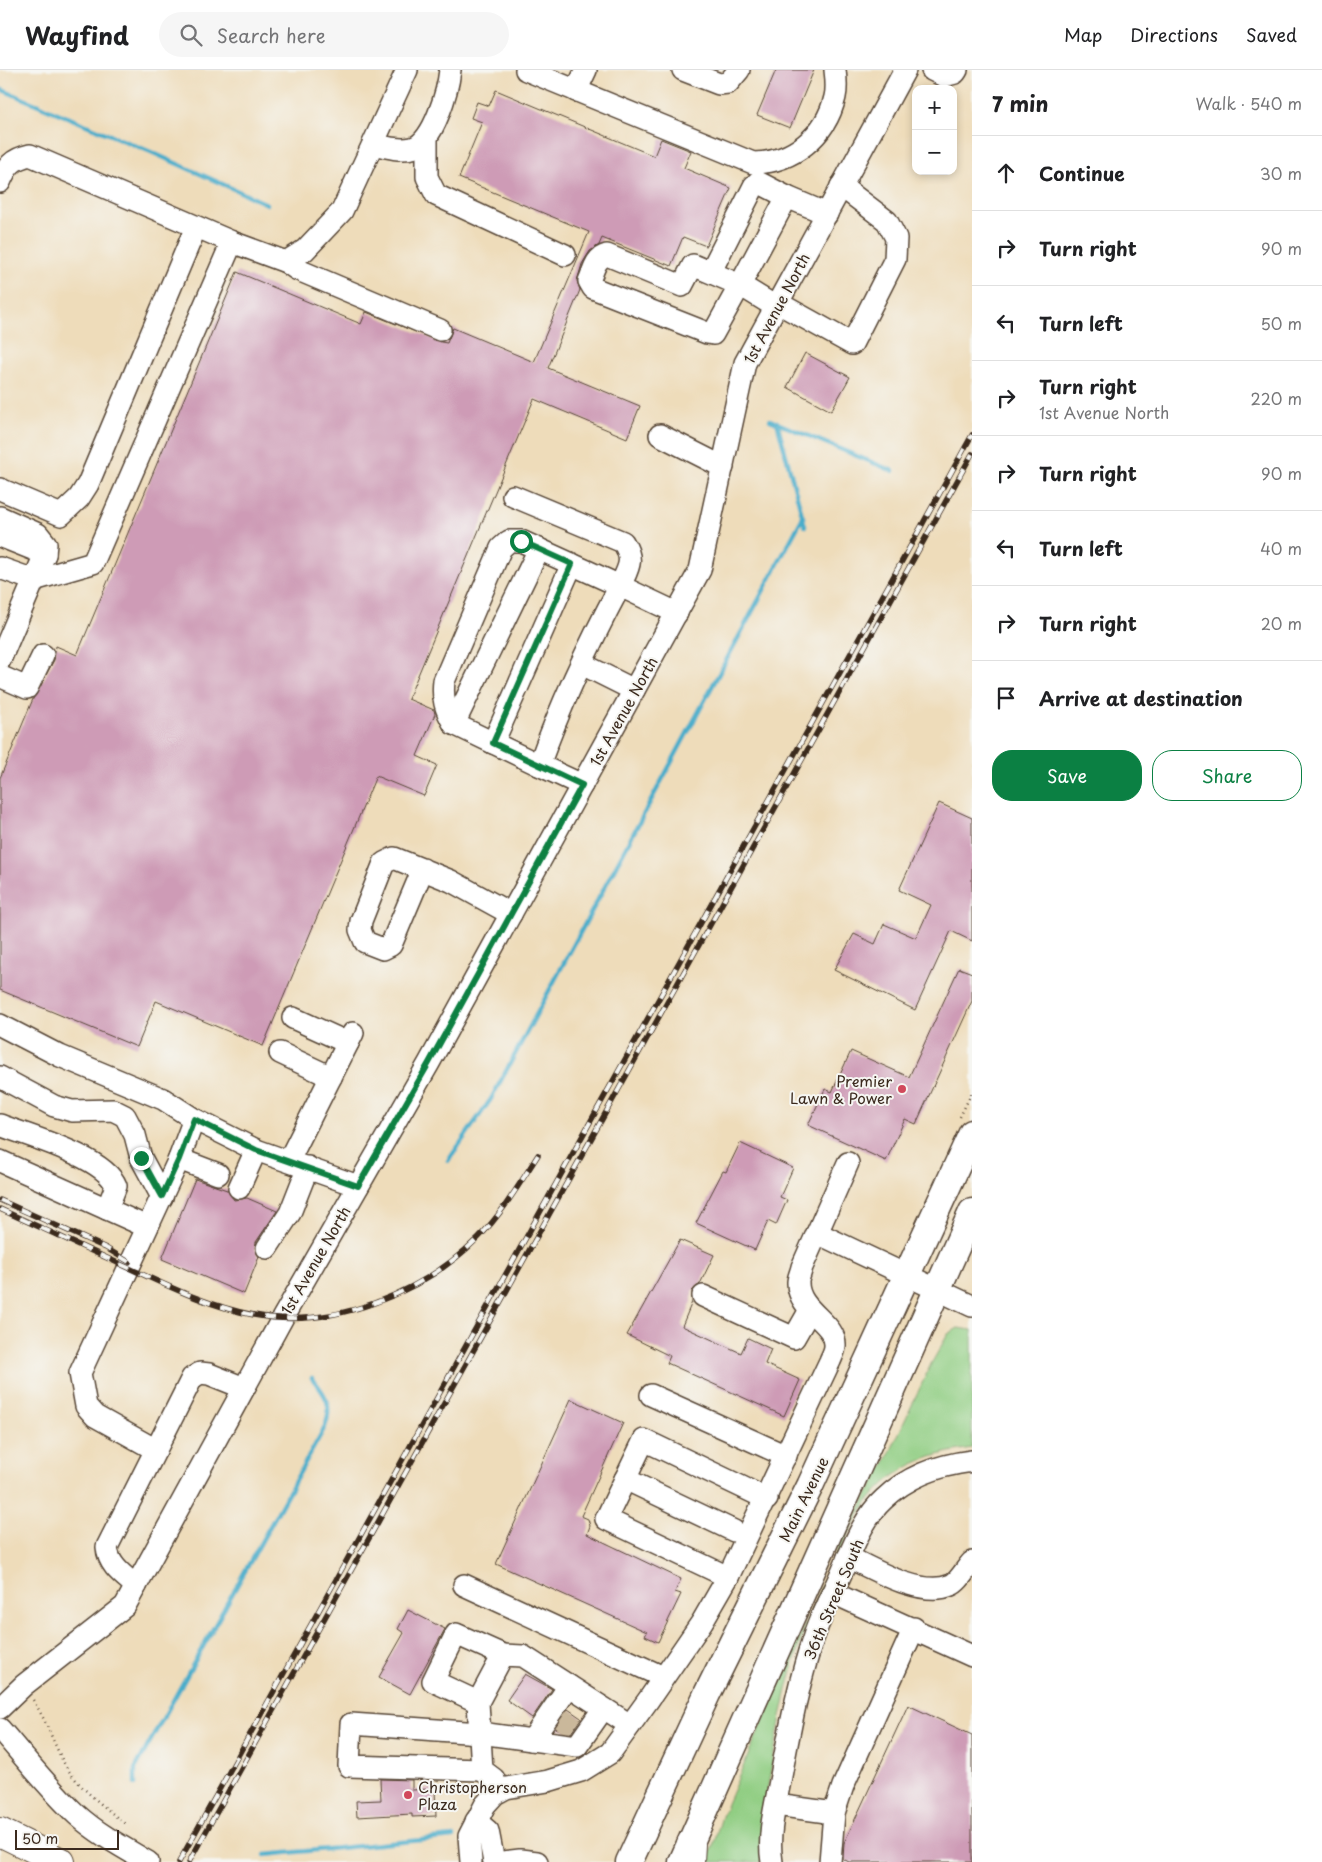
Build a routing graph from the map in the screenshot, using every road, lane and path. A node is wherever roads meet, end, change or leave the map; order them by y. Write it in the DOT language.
graph roads {
  1 [pos="408,70"];
  2 [pos="450,70"];
  3 [pos="526,70"];
  4 [pos="586,70"];
  5 [pos="683,70"];
  6 [pos="739,70"];
  7 [pos="835,70"];
  8 [pos="905,70"];
  9 [pos="932,70"];
  10 [pos="957,70"];
  11 [pos="576,90"];
  12 [pos="427,137"];
  13 [pos="374,144"];
  14 [pos="0,182"];
  15 [pos="842,186"];
  16 [pos="787,197"];
  17 [pos="826,214"];
  18 [pos="196,227"];
  19 [pos="232,242"];
  20 [pos="565,255"];
  21 [pos="286,262"];
  22 [pos="711,271"];
  23 [pos="740,284"];
  24 [pos="777,305"];
  25 [pos="440,330"];
  26 [pos="660,435"];
  27 [pos="723,467"];
  28 [pos="0,489"];
  29 [pos="513,496"];
  30 [pos="0,517"];
  31 [pos="0,536"];
  32 [pos="530,545"];
  33 [pos="44,554"];
  34 [pos="572,564"];
  35 [pos="0,568"];
  36 [pos="34,580"];
  37 [pos="620,586"];
  38 [pos="677,612"];
  39 [pos="43,655"];
  40 [pos="582,664"];
  41 [pos="1,676"];
  42 [pos="634,690"];
  43 [pos="454,724"];
  44 [pos="493,743"];
  45 [pos="539,766"];
  46 [pos="582,785"];
  47 [pos="423,869"];
  48 [pos="511,914"];
  49 [pos="293,1018"];
  50 [pos="0,1025"];
  51 [pos="280,1053"];
  52 [pos="331,1076"];
  53 [pos="0,1078"];
  54 [pos="134,1085"];
  55 [pos="125,1116"];
  56 [pos="194,1119"];
  57 [pos="0,1125"];
  58 [pos="972,1133"];
  59 [pos="256,1150"];
  60 [pos="179,1159"];
  61 [pos="0,1161"];
  62 [pos="298,1164"];
  63 [pos="848,1164"];
  64 [pos="218,1174"];
  65 [pos="358,1186"];
  66 [pos="239,1188"];
  67 [pos="162,1196"];
  68 [pos="107,1208"];
  69 [pos="972,1212"];
  70 [pos="147,1226"];
  71 [pos="817,1233"];
  72 [pos="266,1248"];
  73 [pos="906,1273"];
  74 [pos="937,1289"];
  75 [pos="703,1296"];
  76 [pos="972,1306"];
  77 [pos="810,1310"];
  78 [pos="244,1388"];
  79 [pos="651,1395"];
  80 [pos="156,1450"];
  81 [pos="786,1456"];
  82 [pos="972,1461"];
  83 [pos="625,1479"];
  84 [pos="767,1499"];
  85 [pos="734,1531"];
  86 [pos="848,1557"];
  87 [pos="972,1562"];
  88 [pos="728,1577"];
  89 [pos="464,1585"];
  90 [pos="136,1586"];
  91 [pos="833,1593"];
  92 [pos="914,1628"];
  93 [pos="503,1655"];
  94 [pos="972,1656"];
  95 [pos="663,1677"];
  96 [pos="24,1685"];
  97 [pos="575,1698"];
  98 [pos="478,1702"];
  99 [pos="0,1708"];
  100 [pos="603,1709"];
  101 [pos="630,1725"];
  102 [pos="0,1728"];
  103 [pos="480,1733"];
  104 [pos="547,1737"];
  105 [pos="482,1770"];
  106 [pos="506,1788"];
  107 [pos="776,1805"];
  108 [pos="834,1813"];
  109 [pos="476,1821"];
  110 [pos="124,1824"];
  111 [pos="0,1832"];
  112 [pos="688,1856"];
  113 [pos="61,1862"];
  114 [pos="148,1862"];
  115 [pos="471,1862"];
  116 [pos="494,1862"];
  117 [pos="503,1862"];
  118 [pos="536,1862"];
  119 [pos="629,1862"];
  120 [pos="772,1862"];
  121 [pos="830,1862"];
  1 -- 13 [label="street"];
  2 -- 12 [label="street"];
  3 -- 11 [label="street"];
  4 -- 11 [label="street"];
  5 -- 6 [label="street"];
  7 -- 11 [label="street"];
  8 -- 15 [label="street, 1st Avenue North"];
  9 -- 10 [label="street"];
  12 -- 13 [label="street"];
  12 -- 20 [label="street"];
  13 -- 21 [label="street"];
  14 -- 18 [label="street"];
  15 -- 17 [label="street, 1st Avenue North"];
  15 -- 24 [label="street"];
  16 -- 17 [label="street"];
  16 -- 22 [label="street"];
  16 -- 23 [label="street"];
  17 -- 24 [label="street, 1st Avenue North"];
  18 -- 19 [label="street"];
  18 -- 28 [label="street"];
  19 -- 21 [label="street"];
  19 -- 36 [label="street"];
  21 -- 25 [label="street"];
  22 -- 23 [label="street"];
  22 -- 23 [label="street"];
  23 -- 24 [label="street"];
  24 -- 27 [label="street, 1st Avenue North"];
  26 -- 27 [label="street"];
  27 -- 38 [label="street, 1st Avenue North"];
  29 -- 37 [label="street"];
  30 -- 33 [label="street"];
  31 -- 33 [label="street"];
  32 -- 34 [label="street"];
  32 -- 43 [label="street"];
  32 -- 43 [label="street"];
  33 -- 36 [label="street"];
  34 -- 37 [label="street"];
  34 -- 44 [label="street"];
  35 -- 36 [label="street"];
  36 -- 41 [label="street"];
  37 -- 38 [label="street"];
  37 -- 40 [label="street"];
  38 -- 42 [label="street, 1st Avenue North"];
  39 -- 41 [label="street"];
  40 -- 42 [label="street"];
  40 -- 45 [label="street"];
  42 -- 46 [label="street, 1st Avenue North"];
  43 -- 44 [label="street"];
  44 -- 45 [label="street"];
  45 -- 46 [label="street"];
  46 -- 48 [label="street, 1st Avenue North"];
  47 -- 48 [label="street"];
  48 -- 65 [label="street, 1st Avenue North"];
  49 -- 52 [label="street"];
  50 -- 54 [label="street"];
  51 -- 52 [label="street"];
  52 -- 62 [label="street"];
  53 -- 55 [label="street"];
  54 -- 55 [label="street"];
  54 -- 56 [label="street"];
  55 -- 67 [label="street"];
  56 -- 59 [label="street"];
  56 -- 60 [label="street"];
  57 -- 68 [label="street"];
  58 -- 73 [label="main road, Main Avenue"];
  59 -- 62 [label="street"];
  59 -- 66 [label="street"];
  60 -- 64 [label="street"];
  60 -- 67 [label="street"];
  61 -- 68 [label="street"];
  62 -- 65 [label="street"];
  62 -- 72 [label="street"];
  63 -- 71 [label="street"];
  65 -- 78 [label="street, 1st Avenue North"];
  67 -- 70 [label="street"];
  68 -- 70 [label="street"];
  69 -- 74 [label="main road"];
  70 -- 80 [label="street"];
  71 -- 73 [label="street"];
  71 -- 77 [label="street"];
  73 -- 74 [label="street"];
  73 -- 119 [label="main road, Main Avenue"];
  74 -- 76 [label="street"];
  74 -- 112 [label="main road"];
  75 -- 77 [label="street"];
  77 -- 81 [label="street"];
  78 -- 80 [label="street"];
  78 -- 90 [label="street, 1st Avenue North"];
  79 -- 81 [label="street"];
  80 -- 90 [label="street"];
  81 -- 84 [label="street"];
  82 -- 86 [label="street, 36th Street South"];
  83 -- 84 [label="street"];
  83 -- 85 [label="street"];
  83 -- 88 [label="street"];
  84 -- 88 [label="street"];
  86 -- 87 [label="street"];
  86 -- 91 [label="street, 36th Street South"];
  88 -- 95 [label="street"];
  89 -- 95 [label="street"];
  90 -- 96 [label="street, 1st Avenue North"];
  91 -- 92 [label="street"];
  91 -- 107 [label="street, 36th Street South"];
  92 -- 94 [label="street"];
  92 -- 108 [label="street"];
  93 -- 97 [label="street"];
  93 -- 98 [label="street"];
  93 -- 98 [label="street"];
  95 -- 101 [label="street"];
  96 -- 99 [label="street, 1st Avenue North"];
  96 -- 110 [label="path"];
  97 -- 100 [label="street"];
  97 -- 104 [label="street"];
  98 -- 103 [label="street"];
  100 -- 101 [label="street"];
  100 -- 104 [label="street"];
  101 -- 106 [label="street"];
  102 -- 114 [label="street"];
  103 -- 104 [label="street"];
  103 -- 105 [label="street"];
  103 -- 105 [label="street"];
  105 -- 106 [label="street"];
  106 -- 109 [label="street"];
  107 -- 108 [label="street"];
  107 -- 120 [label="street, 36th Street South"];
  108 -- 121 [label="street"];
  109 -- 115 [label="street"];
  109 -- 116 [label="street"];
  111 -- 113 [label="highway"];
  117 -- 118 [label="street"];
}
